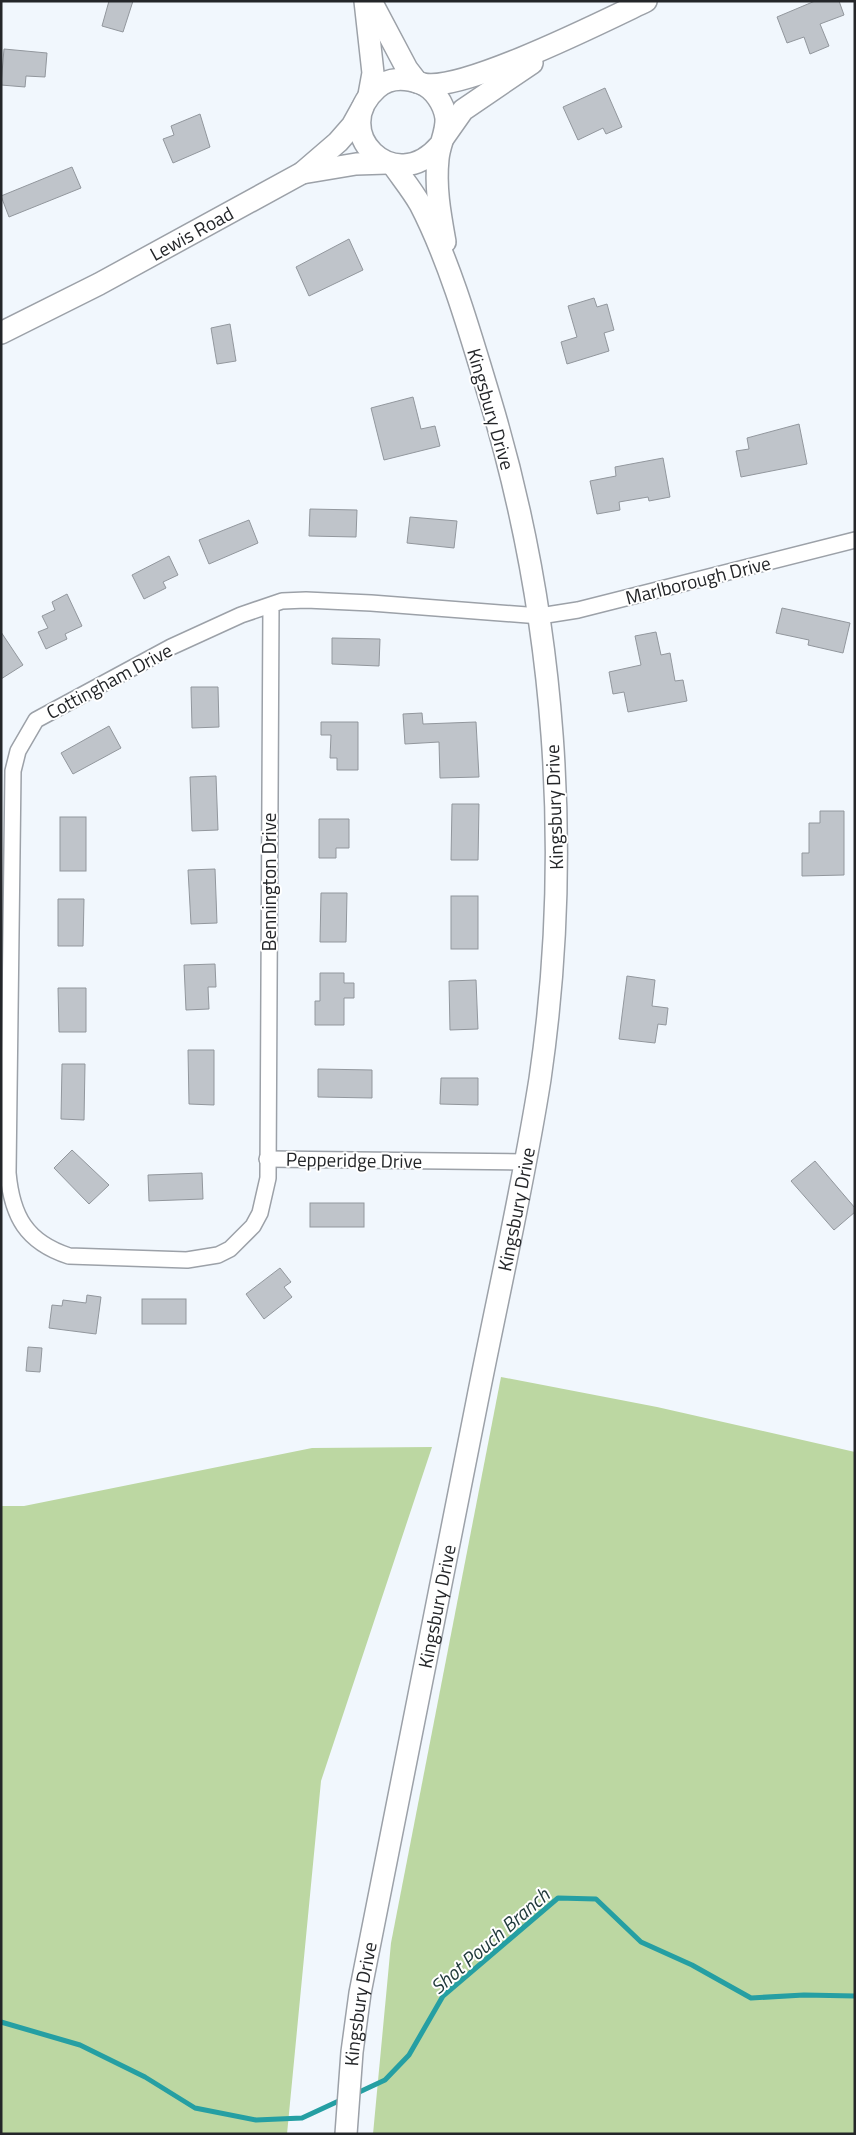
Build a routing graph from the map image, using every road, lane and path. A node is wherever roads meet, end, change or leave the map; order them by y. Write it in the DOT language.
graph roads {
  1 [pos="365,1"];
  2 [pos="371,1"];
  3 [pos="646,1"];
  4 [pos="574,36"];
  5 [pos="420,83"];
  6 [pos="365,102"];
  7 [pos="441,142"];
  8 [pos="390,164"];
  9 [pos="302,173"];
  10 [pos="452,284"];
  11 [pos="1,333"];
  12 [pos="855,540"];
  13 [pos="271,604"];
  14 [pos="540,616"];
  15 [pos="5,1142"];
  16 [pos="268,1159"];
  17 [pos="524,1162"];
  18 [pos="346,2134"];
  1 -- 6 [label="street, Kingsbury Drive"];
  2 -- 5 [label="street, Kingsbury Drive"];
  3 -- 4 [label="street"];
  4 -- 5 [label="street"];
  4 -- 7 [label="street"];
  5 -- 6 [label="street"];
  5 -- 7 [label="street, Kingsbury Drive"];
  6 -- 8 [label="street, Kingsbury Drive"];
  6 -- 9 [label="street, Lewis Road"];
  7 -- 8 [label="street"];
  7 -- 10 [label="street, Kingsbury Drive"];
  8 -- 9 [label="street"];
  8 -- 10 [label="street, Kingsbury Drive"];
  9 -- 11 [label="street, Lewis Road"];
  10 -- 14 [label="street, Kingsbury Drive"];
  12 -- 14 [label="street, Marlborough Drive"];
  13 -- 14 [label="street, Cottingham Drive"];
  13 -- 15 [label="street, Cottingham Drive"];
  13 -- 16 [label="street, Bennington Drive"];
  14 -- 17 [label="street, Kingsbury Drive"];
  15 -- 16 [label="street, Pepperidge Drive"];
  16 -- 17 [label="street, Pepperidge Drive"];
  17 -- 18 [label="street, Kingsbury Drive"];
}
